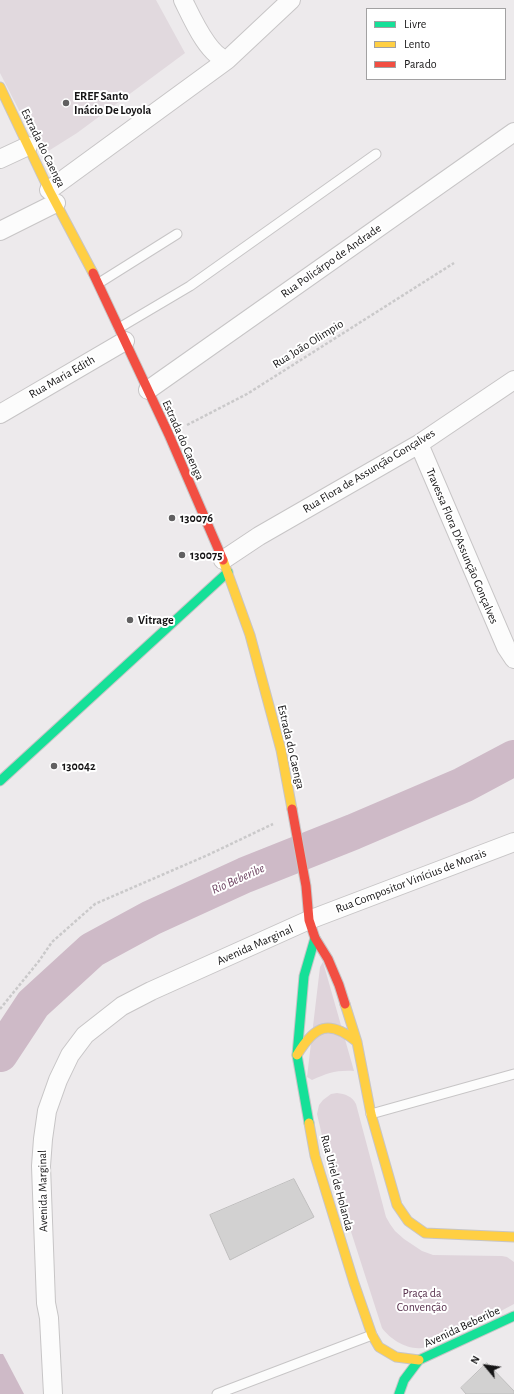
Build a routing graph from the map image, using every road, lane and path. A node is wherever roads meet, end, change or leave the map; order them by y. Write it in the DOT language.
graph roads {
  1 [pos="183,0"];
  2 [pos="291,0"];
  3 [pos="227,60"];
  4 [pos="0,87"];
  5 [pos="514,132"];
  6 [pos="28,146"];
  7 [pos="376,154"];
  8 [pos="0,159"];
  9 [pos="52,197"];
  10 [pos="0,231"];
  11 [pos="177,234"];
  12 [pos="454,263"];
  13 [pos="99,283"];
  14 [pos="122,334"];
  15 [pos="514,380"];
  16 [pos="148,390"];
  17 [pos="0,414"];
  18 [pos="168,435"];
  19 [pos="419,444"];
  20 [pos="226,566"];
  21 [pos="510,653"];
  22 [pos="0,780"];
  23 [pos="294,818"];
  24 [pos="514,842"];
  25 [pos="309,920"];
  26 [pos="315,938"];
  27 [pos="0,1009"];
  28 [pos="357,1042"];
  29 [pos="298,1055"];
  30 [pos="514,1074"];
  31 [pos="371,1114"];
  32 [pos="514,1237"];
  33 [pos="514,1316"];
  34 [pos="372,1335"];
  35 [pos="419,1360"];
  36 [pos="53,1394"];
  37 [pos="217,1394"];
  38 [pos="399,1394"];
  1 -- 3 [label="street"];
  2 -- 3 [label="street"];
  3 -- 9 [label="street"];
  4 -- 6 [label="main road, Estrada do Caenga"];
  5 -- 16 [label="street, Rua Policárpo de Andrade"];
  6 -- 8 [label="street"];
  6 -- 9 [label="main road, Estrada do Caenga"];
  7 -- 14 [label="lane"];
  9 -- 10 [label="street"];
  9 -- 13 [label="main road, Estrada do Caenga"];
  11 -- 13 [label="lane"];
  12 -- 18 [label="path, Rua João Olimpio"];
  13 -- 14 [label="main road, Estrada do Caenga"];
  14 -- 16 [label="main road, Estrada do Caenga"];
  14 -- 17 [label="street, Rua Maria Edith"];
  15 -- 19 [label="street, Rua Flora de Assunção Gonçalves"];
  16 -- 18 [label="main road, Estrada do Caenga"];
  18 -- 20 [label="main road, Estrada do Caenga"];
  19 -- 20 [label="street, Rua Flora de Assunção Gonçalves"];
  19 -- 21 [label="street, Travessa Flora D'Assunção Gonçalves"];
  20 -- 22 [label="main road"];
  20 -- 23 [label="main road, Estrada do Caenga"];
  23 -- 25 [label="main road, Estrada do Caenga"];
  23 -- 27 [label="path"];
  24 -- 25 [label="street, Rua Compositor Vinícius de Morais"];
  25 -- 26 [label="main road"];
  25 -- 36 [label="street, Avenida Marginal"];
  26 -- 28 [label="main road"];
  26 -- 29 [label="main road, Rua Uriel de Holanda"];
  28 -- 29 [label="main road"];
  28 -- 31 [label="main road"];
  29 -- 34 [label="main road, Rua Uriel de Holanda"];
  30 -- 31 [label="lane"];
  31 -- 32 [label="main road"];
  33 -- 35 [label="main road, Avenida Beberibe"];
  34 -- 35 [label="main road, Rua Uriel de Holanda"];
  34 -- 37 [label="lane"];
  35 -- 38 [label="main road"];
}
